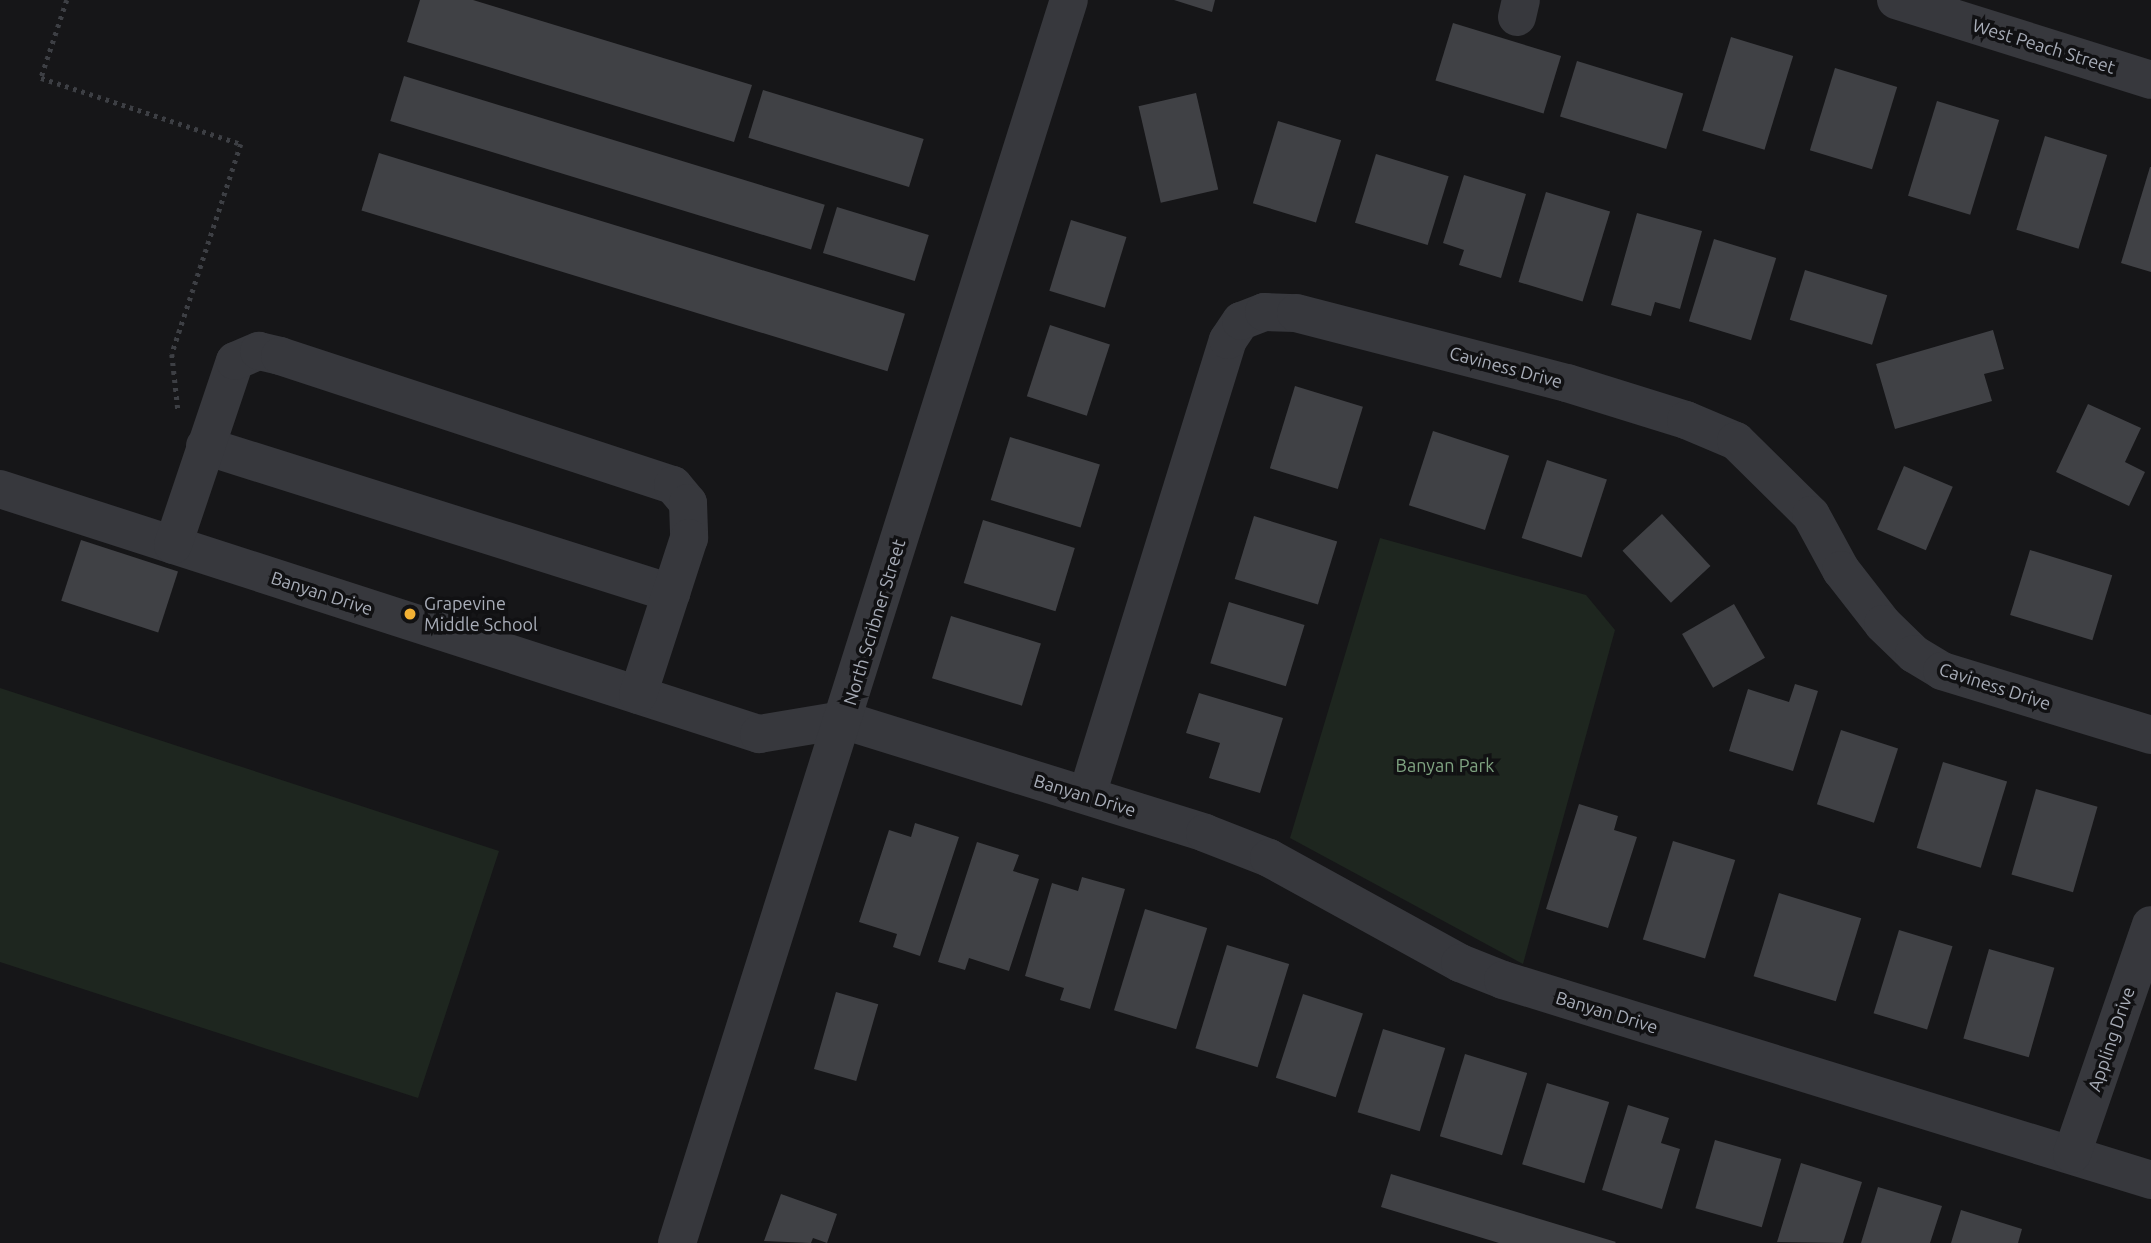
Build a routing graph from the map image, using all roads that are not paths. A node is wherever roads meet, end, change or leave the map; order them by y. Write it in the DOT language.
graph roads {
  1 [pos="1069,0"];
  2 [pos="1896,0"];
  3 [pos="2151,80"];
  4 [pos="192,433"];
  5 [pos="0,489"];
  6 [pos="173,545"];
  7 [pos="671,593"];
  8 [pos="638,695"];
  9 [pos="843,720"];
  10 [pos="2151,735"];
  11 [pos="1087,795"];
  12 [pos="2151,925"];
  13 [pos="2072,1154"];
  14 [pos="2151,1180"];
  15 [pos="677,1243"];
  1 -- 9 [label="street, North Scribner Street"];
  2 -- 3 [label="street, West Peach Street"];
  4 -- 6 [label="street"];
  4 -- 7 [label="street"];
  4 -- 7 [label="street"];
  5 -- 6 [label="street, Banyan Drive"];
  6 -- 8 [label="street, Banyan Drive"];
  7 -- 8 [label="street"];
  8 -- 9 [label="street, Banyan Drive"];
  9 -- 11 [label="street, Banyan Drive"];
  9 -- 15 [label="street, North Scribner Street"];
  10 -- 11 [label="street, Caviness Drive"];
  11 -- 13 [label="street, Banyan Drive"];
  12 -- 13 [label="street, Appling Drive"];
  13 -- 14 [label="street, Banyan Drive"];
}
